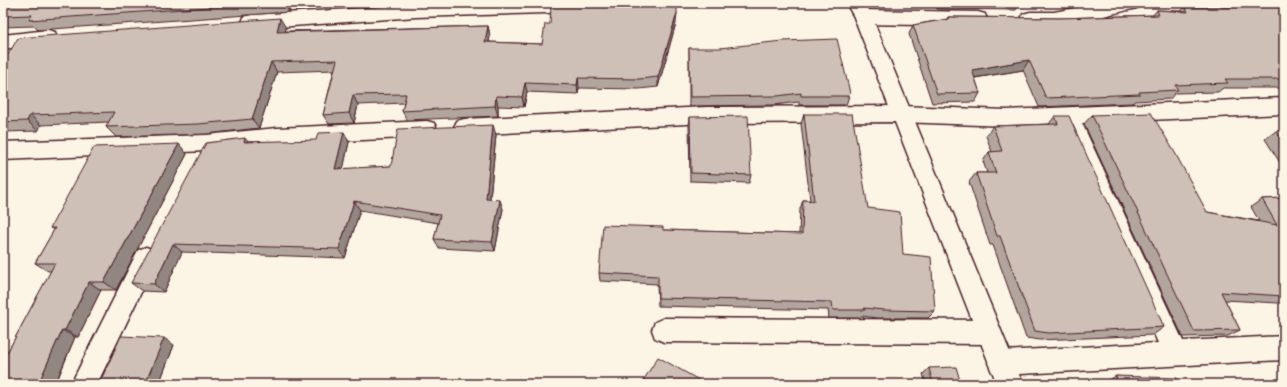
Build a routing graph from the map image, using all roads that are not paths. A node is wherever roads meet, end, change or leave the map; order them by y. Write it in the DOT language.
graph roads {
  1 [pos="1133,3"];
  2 [pos="598,5"];
  3 [pos="859,10"];
  4 [pos="993,19"];
  5 [pos="1016,19"];
  6 [pos="235,23"];
  7 [pos="64,35"];
  8 [pos="8,41"];
  9 [pos="3,60"];
  10 [pos="1284,106"];
  11 [pos="901,114"];
  12 [pos="1068,115"];
  13 [pos="206,143"];
  14 [pos="3,151"];
  15 [pos="195,163"];
  16 [pos="155,239"];
  17 [pos="664,330"];
  18 [pos="989,332"];
  19 [pos="1284,348"];
  20 [pos="1176,354"];
  21 [pos="1005,374"];
  22 [pos="84,384"];
  1 -- 5 [label="street"];
  2 -- 6 [label="street"];
  3 -- 4 [label="street"];
  3 -- 11 [label="street"];
  7 -- 8 [label="street"];
  8 -- 9 [label="street"];
  10 -- 12 [label="street"];
  11 -- 12 [label="street"];
  11 -- 13 [label="street"];
  11 -- 18 [label="street"];
  12 -- 20 [label="street"];
  13 -- 14 [label="street"];
  13 -- 15 [label="street"];
  16 -- 22 [label="street"];
  17 -- 18 [label="street"];
  18 -- 21 [label="street"];
  19 -- 20 [label="street"];
  20 -- 21 [label="street"];
}
